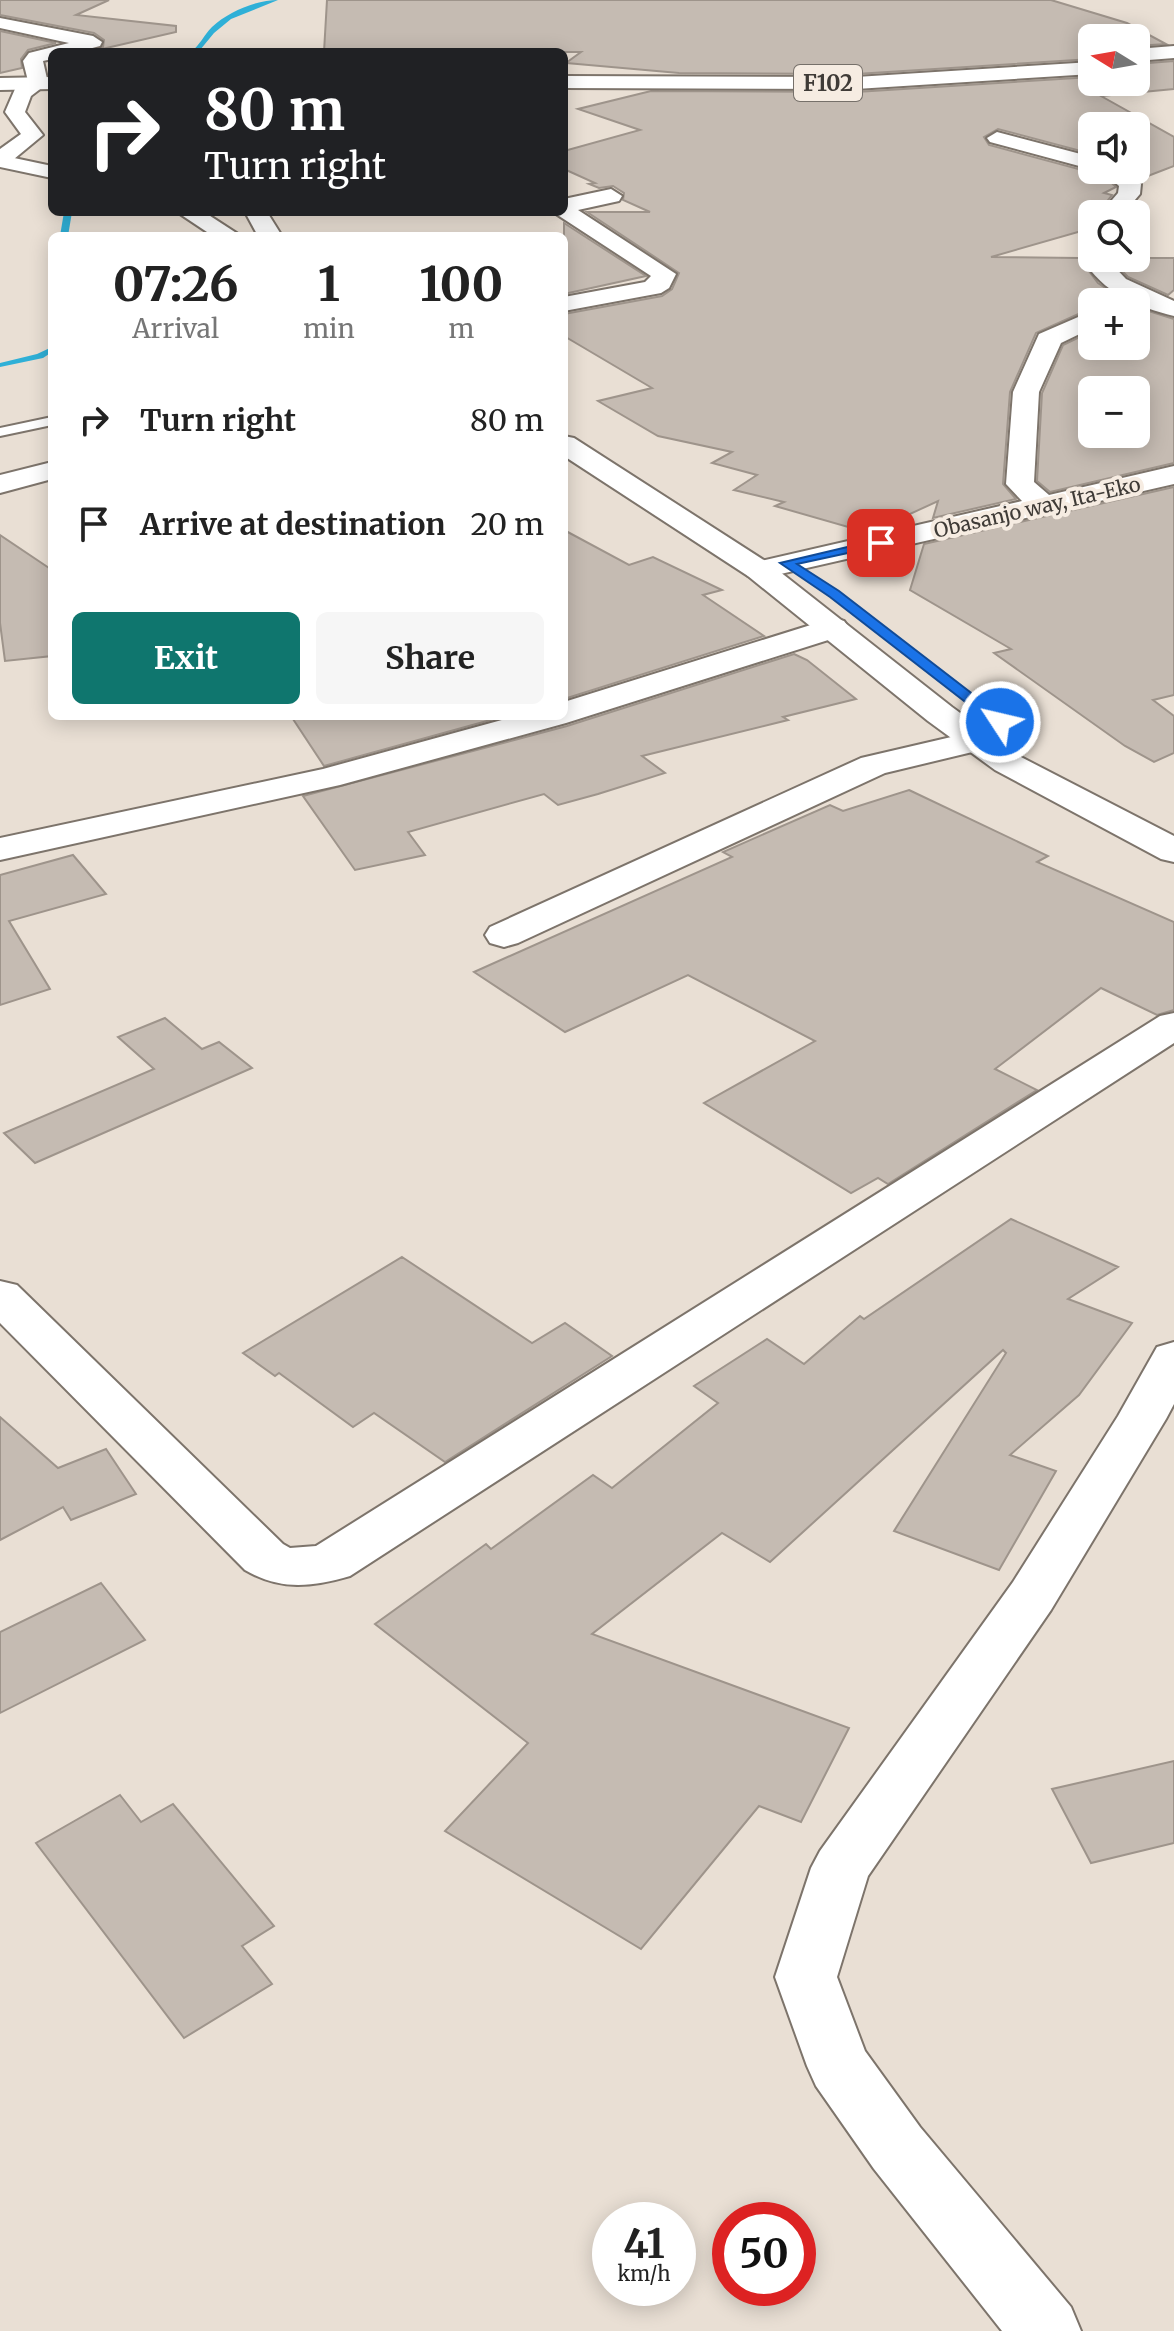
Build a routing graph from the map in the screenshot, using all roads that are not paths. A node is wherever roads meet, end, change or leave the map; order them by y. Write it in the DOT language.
graph roads {
  1 [pos="4,25"];
  2 [pos="70,48"];
  3 [pos="1174,52"];
  4 [pos="48,54"];
  5 [pos="1150,54"];
  6 [pos="1078,59"];
  7 [pos="1174,63"];
  8 [pos="1150,64"];
  9 [pos="1078,69"];
  10 [pos="568,72"];
  11 [pos="568,82"];
  12 [pos="45,83"];
  13 [pos="0,84"];
  14 [pos="997,138"];
  15 [pos="0,160"];
  16 [pos="1078,160"];
  17 [pos="48,171"];
  18 [pos="611,196"];
  19 [pos="568,207"];
  20 [pos="568,211"];
  21 [pos="195,216"];
  22 [pos="222,232"];
  23 [pos="1109,272"];
  24 [pos="1124,288"];
  25 [pos="568,303"];
  26 [pos="1150,303"];
  27 [pos="1174,309"];
  28 [pos="1078,325"];
  29 [pos="48,422"];
  30 [pos="568,422"];
  31 [pos="0,432"];
  32 [pos="568,446"];
  33 [pos="48,471"];
  34 [pos="1174,475"];
  35 [pos="48,482"];
  36 [pos="0,484"];
  37 [pos="0,494"];
  38 [pos="1043,505"];
  39 [pos="773,566"];
  40 [pos="833,628"];
  41 [pos="568,712"];
  42 [pos="539,720"];
  43 [pos="977,741"];
  44 [pos="1174,822"];
  45 [pos="0,849"];
  46 [pos="1174,851"];
  47 [pos="504,935"];
  48 [pos="1174,1025"];
  49 [pos="0,1296"];
  50 [pos="1174,1358"];
  51 [pos="1046,2331"];
  1 -- 2 [label="main road"];
  3 -- 5 [label="main road"];
  4 -- 12 [label="main road"];
  6 -- 10 [label="main road, F102"];
  7 -- 8 [label="main road"];
  9 -- 11 [label="main road, F102"];
  12 -- 13 [label="main road"];
  12 -- 15 [label="main road"];
  14 -- 16 [label="main road"];
  15 -- 17 [label="main road"];
  18 -- 19 [label="main road"];
  20 -- 25 [label="main road"];
  21 -- 22 [label="main road"];
  23 -- 24 [label="main road"];
  26 -- 27 [label="main road"];
  28 -- 38 [label="main road"];
  29 -- 31 [label="lane"];
  30 -- 39 [label="main road"];
  32 -- 39 [label="main road"];
  33 -- 36 [label="main road"];
  34 -- 38 [label="main road, Obasanjo way, Ita-Eko"];
  35 -- 37 [label="main road"];
  38 -- 39 [label="main road, Obasanjo way, Ita-Eko"];
  39 -- 40 [label="main road"];
  39 -- 44 [label="main road"];
  40 -- 41 [label="main road"];
  40 -- 43 [label="main road"];
  42 -- 45 [label="main road"];
  43 -- 46 [label="main road"];
  43 -- 47 [label="main road"];
  48 -- 49 [label="main road"];
  50 -- 51 [label="main road"];
}
